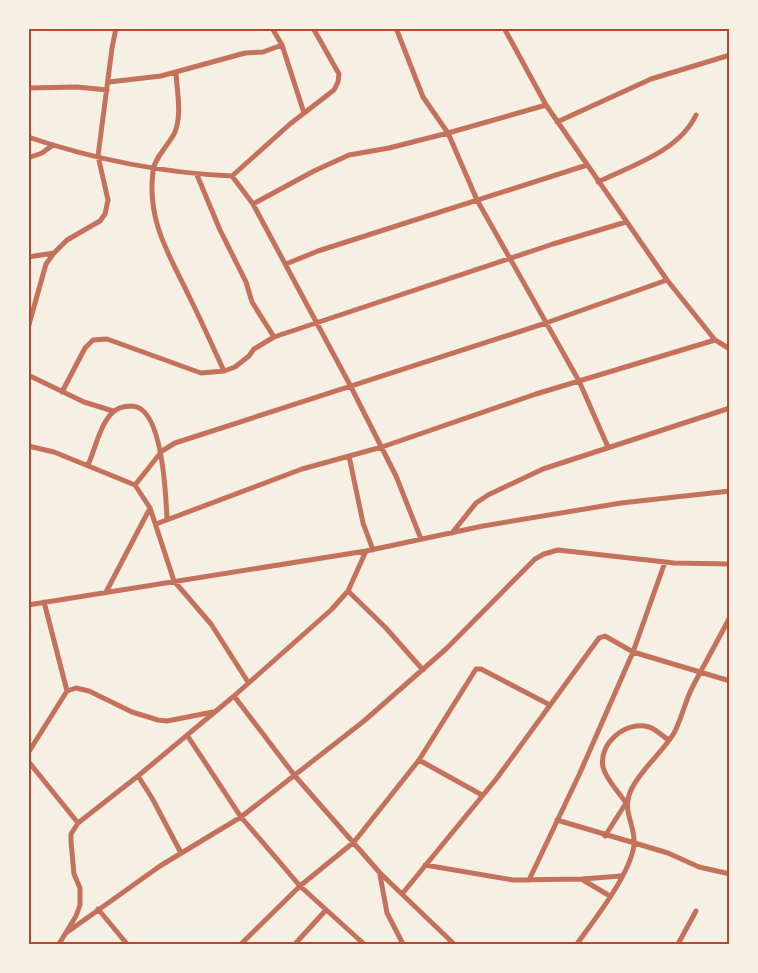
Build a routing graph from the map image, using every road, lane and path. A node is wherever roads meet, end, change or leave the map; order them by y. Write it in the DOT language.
graph roads {
  1 [pos="116,28"];
  2 [pos="272,28"];
  3 [pos="313,28"];
  4 [pos="396,28"];
  5 [pos="504,28"];
  6 [pos="282,45"];
  7 [pos="729,56"];
  8 [pos="176,73"];
  9 [pos="109,82"];
  10 [pos="28,88"];
  11 [pos="108,90"];
  12 [pos="546,105"];
  13 [pos="304,113"];
  14 [pos="696,115"];
  15 [pos="557,122"];
  16 [pos="448,133"];
  17 [pos="28,137"];
  18 [pos="53,145"];
  19 [pos="98,156"];
  20 [pos="28,158"];
  21 [pos="587,165"];
  22 [pos="153,168"];
  23 [pos="197,175"];
  24 [pos="232,176"];
  25 [pos="598,182"];
  26 [pos="477,200"];
  27 [pos="253,204"];
  28 [pos="626,222"];
  29 [pos="54,253"];
  30 [pos="28,257"];
  31 [pos="511,258"];
  32 [pos="286,264"];
  33 [pos="667,280"];
  34 [pos="317,323"];
  35 [pos="546,323"];
  36 [pos="28,328"];
  37 [pos="274,337"];
  38 [pos="715,340"];
  39 [pos="729,349"];
  40 [pos="224,371"];
  41 [pos="28,375"];
  42 [pos="579,381"];
  43 [pos="350,385"];
  44 [pos="62,392"];
  45 [pos="729,408"];
  46 [pos="113,411"];
  47 [pos="28,444"];
  48 [pos="382,447"];
  49 [pos="608,447"];
  50 [pos="162,451"];
  51 [pos="349,456"];
  52 [pos="88,465"];
  53 [pos="135,485"];
  54 [pos="729,491"];
  55 [pos="150,508"];
  56 [pos="167,520"];
  57 [pos="156,524"];
  58 [pos="452,533"];
  59 [pos="421,539"];
  60 [pos="373,550"];
  61 [pos="366,551"];
  62 [pos="665,562"];
  63 [pos="729,564"];
  64 [pos="174,581"];
  65 [pos="348,591"];
  66 [pos="106,592"];
  67 [pos="44,602"];
  68 [pos="28,605"];
  69 [pos="729,617"];
  70 [pos="633,652"];
  71 [pos="423,670"];
  72 [pos="701,674"];
  73 [pos="729,681"];
  74 [pos="248,682"];
  75 [pos="67,691"];
  76 [pos="234,696"];
  77 [pos="550,705"];
  78 [pos="214,711"];
  79 [pos="187,735"];
  80 [pos="669,740"];
  81 [pos="28,753"];
  82 [pos="28,760"];
  83 [pos="419,760"];
  84 [pos="138,776"];
  85 [pos="295,776"];
  86 [pos="482,795"];
  87 [pos="626,803"];
  88 [pos="241,817"];
  89 [pos="557,820"];
  90 [pos="78,823"];
  91 [pos="605,836"];
  92 [pos="354,842"];
  93 [pos="634,843"];
  94 [pos="181,853"];
  95 [pos="425,865"];
  96 [pos="380,873"];
  97 [pos="729,874"];
  98 [pos="621,876"];
  99 [pos="582,879"];
  100 [pos="529,880"];
  101 [pos="300,886"];
  102 [pos="402,894"];
  103 [pos="610,896"];
  104 [pos="98,909"];
  105 [pos="325,910"];
  106 [pos="696,910"];
  107 [pos="66,933"];
  108 [pos="59,945"];
  109 [pos="127,945"];
  110 [pos="241,945"];
  111 [pos="295,945"];
  112 [pos="364,945"];
  113 [pos="403,945"];
  114 [pos="453,945"];
  115 [pos="577,945"];
  116 [pos="678,945"];
  1 -- 9 [label="street"];
  2 -- 6 [label="street"];
  3 -- 13 [label="street"];
  4 -- 16 [label="street"];
  5 -- 12 [label="street"];
  6 -- 8 [label="street"];
  6 -- 13 [label="street"];
  7 -- 15 [label="street"];
  8 -- 9 [label="street"];
  8 -- 22 [label="street"];
  9 -- 11 [label="street"];
  10 -- 11 [label="street"];
  11 -- 19 [label="street"];
  12 -- 15 [label="street"];
  12 -- 16 [label="street"];
  13 -- 24 [label="street"];
  14 -- 25 [label="street"];
  15 -- 21 [label="street"];
  16 -- 26 [label="street"];
  16 -- 27 [label="street"];
  17 -- 18 [label="street"];
  18 -- 19 [label="street"];
  18 -- 20 [label="street"];
  19 -- 22 [label="street"];
  19 -- 29 [label="street"];
  21 -- 25 [label="street"];
  21 -- 26 [label="street"];
  22 -- 23 [label="street"];
  22 -- 40 [label="street"];
  23 -- 24 [label="street"];
  23 -- 37 [label="street"];
  24 -- 27 [label="street"];
  25 -- 28 [label="street"];
  26 -- 31 [label="street"];
  26 -- 32 [label="street"];
  27 -- 32 [label="street"];
  28 -- 31 [label="street"];
  28 -- 33 [label="street"];
  29 -- 30 [label="street"];
  29 -- 36 [label="street"];
  31 -- 34 [label="street"];
  31 -- 35 [label="street"];
  32 -- 34 [label="street"];
  33 -- 35 [label="street"];
  33 -- 38 [label="street"];
  34 -- 37 [label="street"];
  34 -- 43 [label="street"];
  35 -- 42 [label="street"];
  35 -- 43 [label="street"];
  37 -- 40 [label="street"];
  38 -- 39 [label="street"];
  38 -- 42 [label="street"];
  40 -- 44 [label="street"];
  41 -- 44 [label="street"];
  42 -- 48 [label="street"];
  42 -- 49 [label="street"];
  43 -- 48 [label="street"];
  43 -- 50 [label="street"];
  44 -- 46 [label="street"];
  45 -- 49 [label="street"];
  46 -- 50 [label="street"];
  46 -- 52 [label="street"];
  47 -- 52 [label="street"];
  48 -- 51 [label="street"];
  48 -- 59 [label="street"];
  49 -- 58 [label="street"];
  50 -- 53 [label="street"];
  50 -- 56 [label="street"];
  51 -- 56 [label="street"];
  51 -- 60 [label="street"];
  52 -- 53 [label="street"];
  53 -- 55 [label="street"];
  54 -- 58 [label="street"];
  55 -- 57 [label="street"];
  55 -- 66 [label="street"];
  56 -- 57 [label="street"];
  57 -- 64 [label="street"];
  58 -- 59 [label="street"];
  59 -- 60 [label="street"];
  60 -- 61 [label="street"];
  61 -- 64 [label="street"];
  61 -- 65 [label="street"];
  62 -- 63 [label="street"];
  62 -- 70 [label="street"];
  62 -- 71 [label="street"];
  64 -- 66 [label="street"];
  64 -- 74 [label="street"];
  65 -- 71 [label="street"];
  65 -- 74 [label="street"];
  66 -- 67 [label="street"];
  67 -- 68 [label="street"];
  67 -- 75 [label="street"];
  69 -- 72 [label="street"];
  70 -- 72 [label="street"];
  70 -- 77 [label="street"];
  70 -- 89 [label="street"];
  71 -- 85 [label="street"];
  72 -- 73 [label="street"];
  72 -- 80 [label="street"];
  74 -- 76 [label="street"];
  75 -- 78 [label="street"];
  75 -- 81 [label="street"];
  76 -- 78 [label="street"];
  76 -- 85 [label="street"];
  77 -- 83 [label="street"];
  77 -- 86 [label="street"];
  78 -- 79 [label="street"];
  79 -- 84 [label="street"];
  79 -- 88 [label="street"];
  80 -- 87 [label="street"];
  80 -- 87 [label="street"];
  82 -- 90 [label="street"];
  83 -- 86 [label="street"];
  83 -- 92 [label="street"];
  84 -- 90 [label="street"];
  84 -- 94 [label="street"];
  85 -- 88 [label="street"];
  85 -- 92 [label="street"];
  86 -- 95 [label="street"];
  87 -- 91 [label="street"];
  87 -- 93 [label="street"];
  88 -- 94 [label="street"];
  88 -- 101 [label="street"];
  89 -- 91 [label="street"];
  89 -- 100 [label="street"];
  90 -- 107 [label="street"];
  91 -- 93 [label="street"];
  92 -- 96 [label="street"];
  92 -- 101 [label="street"];
  93 -- 97 [label="street"];
  93 -- 98 [label="street"];
  94 -- 104 [label="street"];
  95 -- 100 [label="street"];
  95 -- 102 [label="street"];
  96 -- 102 [label="street"];
  96 -- 113 [label="street"];
  98 -- 99 [label="street"];
  98 -- 103 [label="street"];
  99 -- 100 [label="street"];
  99 -- 103 [label="street"];
  101 -- 105 [label="street"];
  101 -- 110 [label="street"];
  102 -- 114 [label="street"];
  103 -- 115 [label="street"];
  104 -- 107 [label="street"];
  104 -- 109 [label="street"];
  105 -- 111 [label="street"];
  105 -- 112 [label="street"];
  106 -- 116 [label="street"];
  107 -- 108 [label="street"];
}
